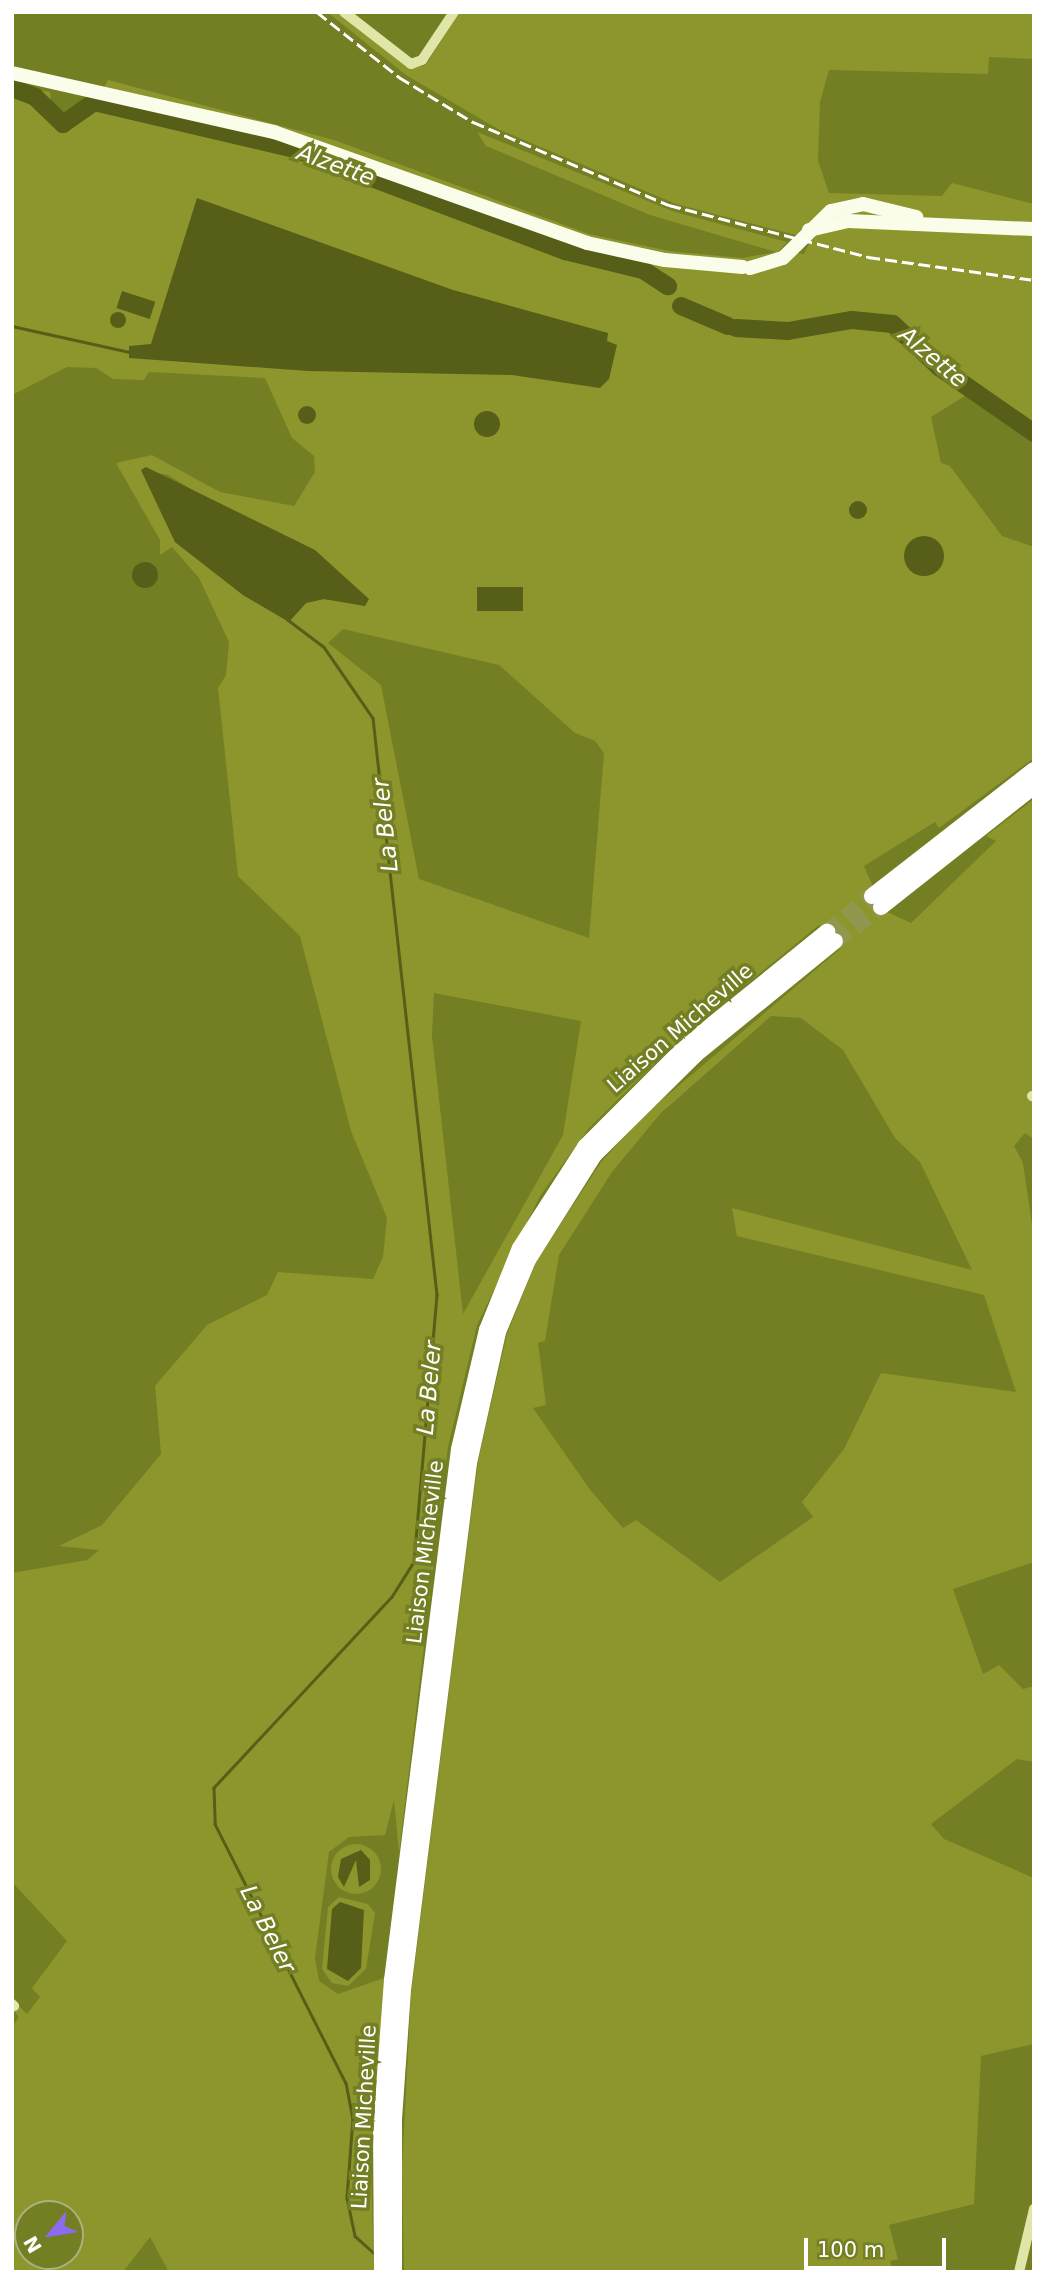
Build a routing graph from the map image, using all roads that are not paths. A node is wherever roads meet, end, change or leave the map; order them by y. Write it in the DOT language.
graph roads {
  1 [pos="344,12"];
  2 [pos="454,12"];
  3 [pos="12,73"];
  4 [pos="1034,229"];
  5 [pos="1034,769"];
  6 [pos="1034,786"];
  7 [pos="831,937"];
  8 [pos="1034,2209"];
  9 [pos="387,2265"];
  10 [pos="1019,2272"];
  1 -- 2 [label="street"];
  3 -- 4 [label="main road"];
  5 -- 6 [label="highway"];
  7 -- 9 [label="highway, Liaison Micheville"];
  8 -- 10 [label="street"];
}
